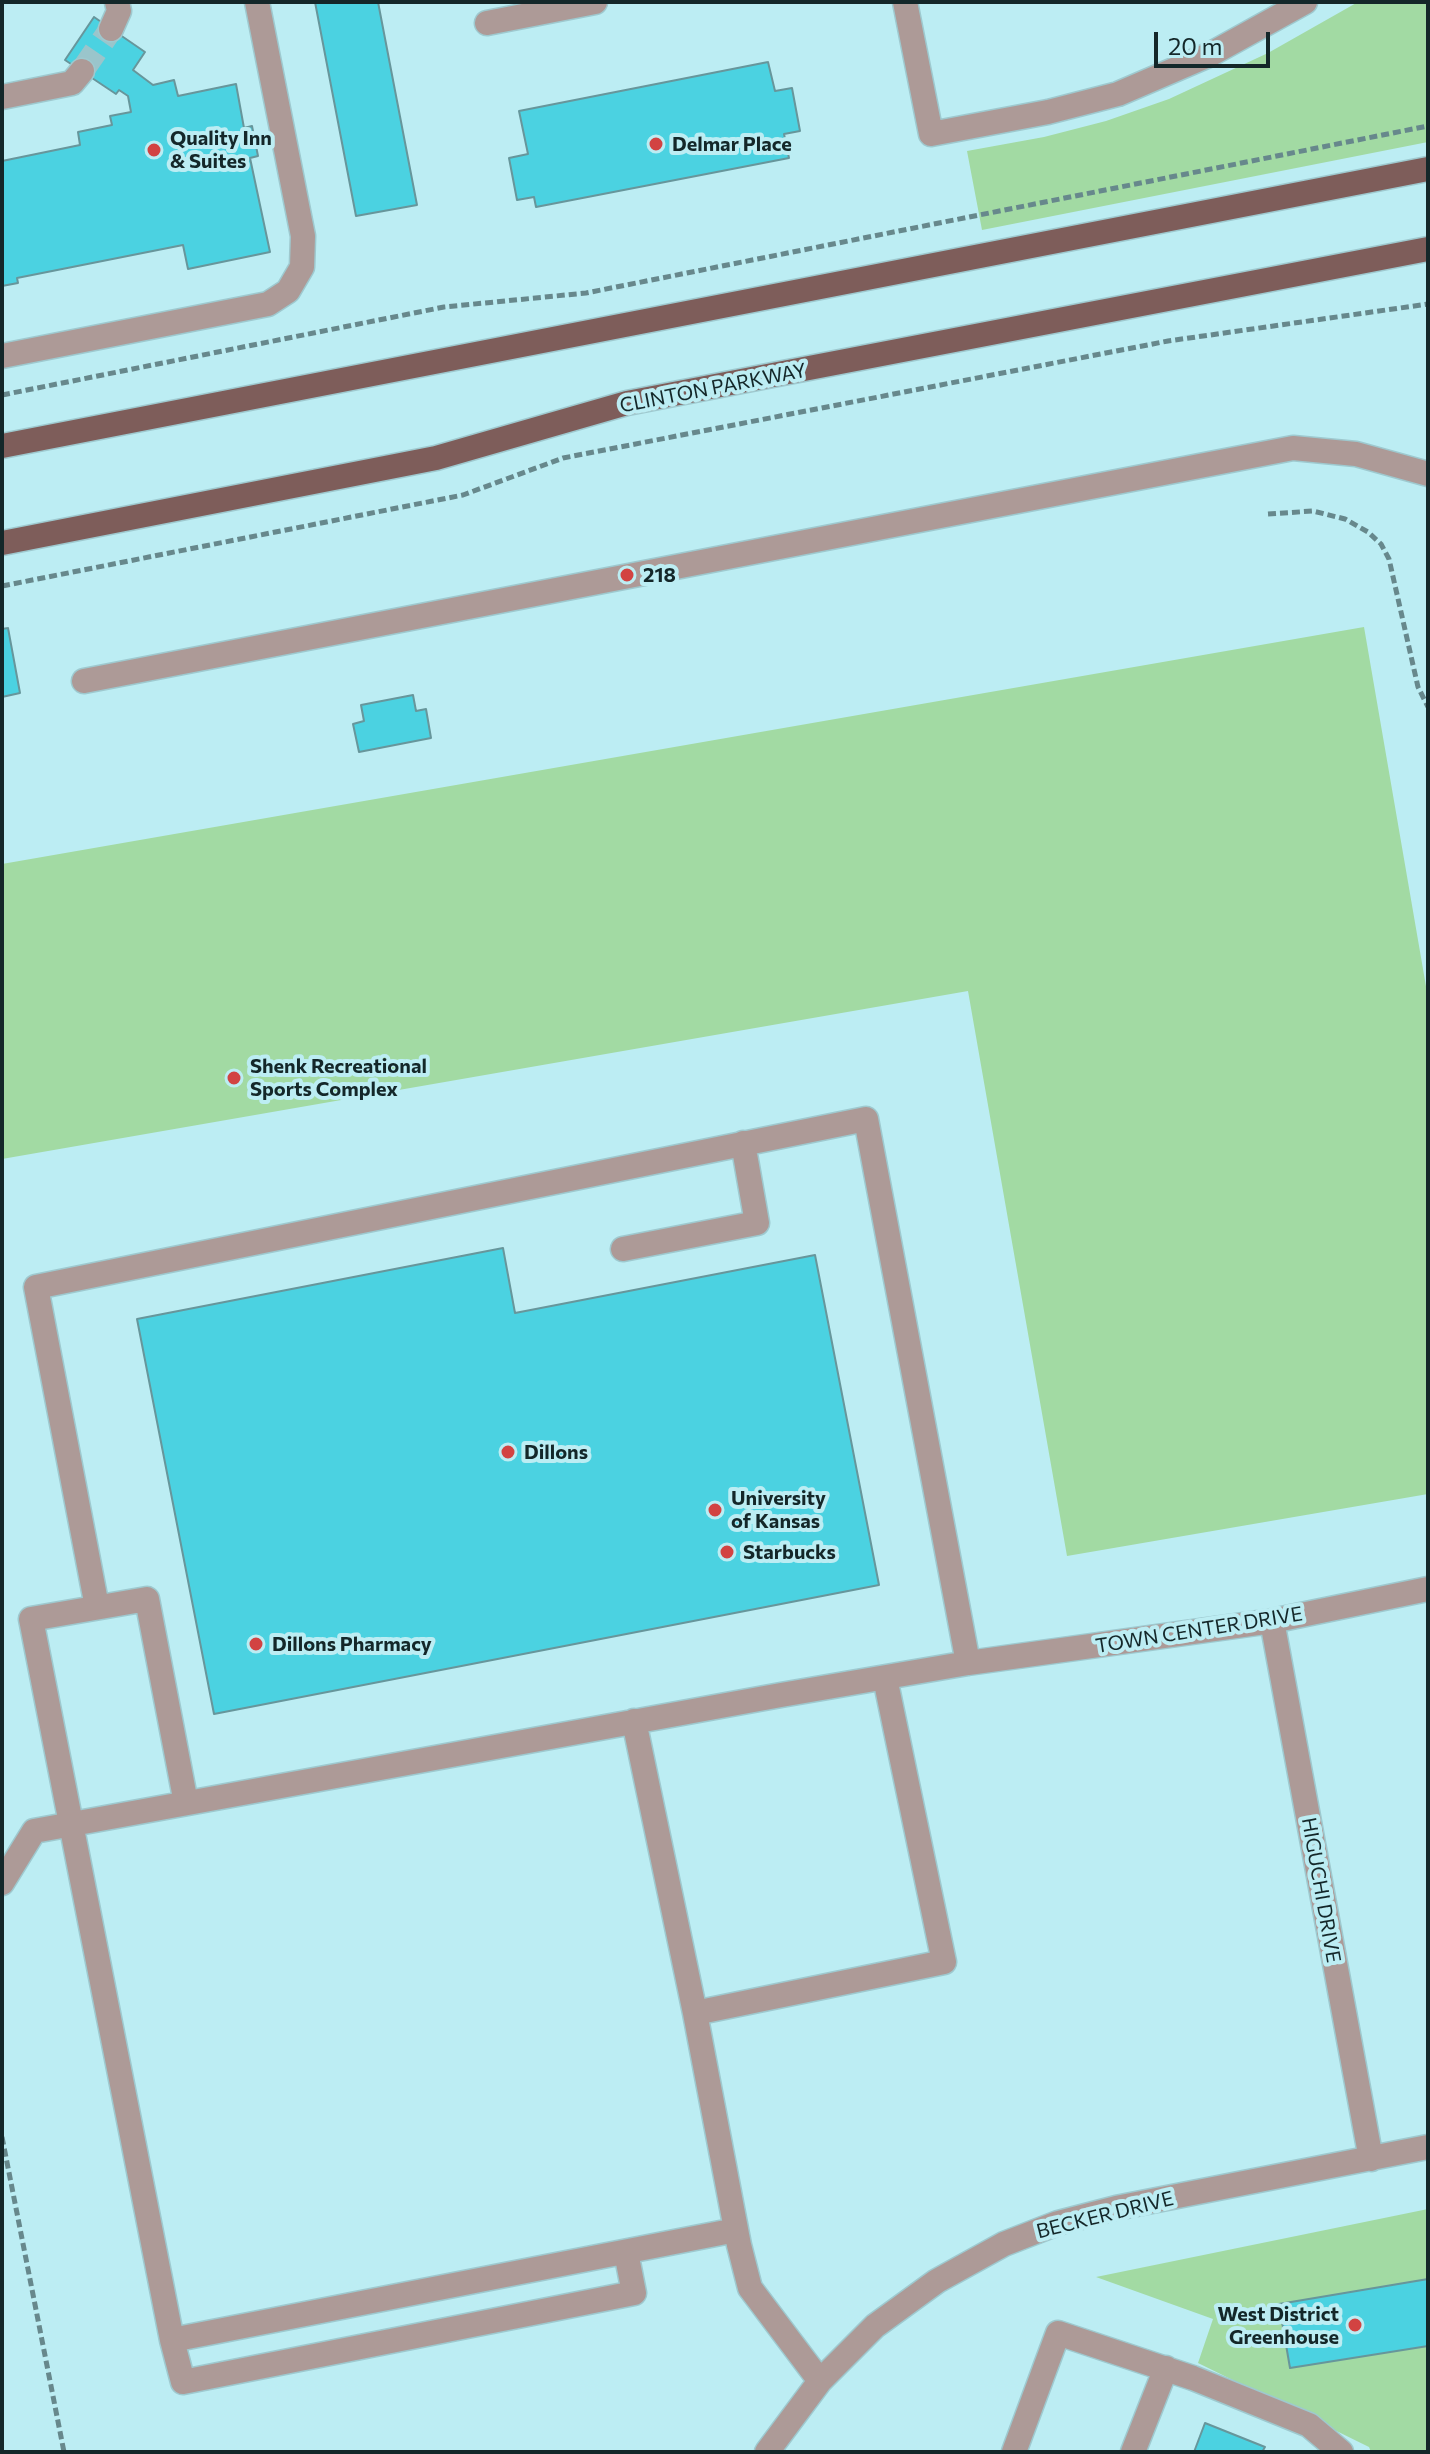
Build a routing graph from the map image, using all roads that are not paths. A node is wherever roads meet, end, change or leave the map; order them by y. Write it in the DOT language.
graph roads {
  1 [pos="117,2"];
  2 [pos="257,2"];
  3 [pos="595,2"];
  4 [pos="905,2"];
  5 [pos="1305,2"];
  6 [pos="1267,12"];
  7 [pos="487,23"];
  8 [pos="111,29"];
  9 [pos="82,71"];
  10 [pos="2,97"];
  11 [pos="1428,169"];
  12 [pos="1428,249"];
  13 [pos="2,356"];
  14 [pos="2,446"];
  15 [pos="1428,474"];
  16 [pos="2,543"];
  17 [pos="84,681"];
  18 [pos="743,1143"];
  19 [pos="623,1249"];
  20 [pos="1428,1589"];
  21 [pos="97,1607"];
  22 [pos="1272,1621"];
  23 [pos="968,1663"];
  24 [pos="885,1678"];
  25 [pos="634,1721"];
  26 [pos="186,1803"];
  27 [pos="72,1824"];
  28 [pos="2,1883"];
  29 [pos="695,2013"];
  30 [pos="1428,2147"];
  31 [pos="1371,2159"];
  32 [pos="736,2230"];
  33 [pos="626,2252"];
  34 [pos="172,2340"];
  35 [pos="1166,2368"];
  36 [pos="820,2381"];
  37 [pos="767,2452"];
  38 [pos="1014,2452"];
  39 [pos="1133,2452"];
  40 [pos="1341,2452"];
  1 -- 8 [label="street"];
  2 -- 13 [label="street"];
  3 -- 7 [label="street"];
  4 -- 6 [label="street"];
  5 -- 6 [label="street"];
  9 -- 10 [label="street"];
  11 -- 14 [label="main road"];
  12 -- 16 [label="main road, CLINTON PARKWAY"];
  15 -- 17 [label="street"];
  18 -- 19 [label="street"];
  18 -- 21 [label="street"];
  18 -- 23 [label="street"];
  20 -- 22 [label="street, TOWN CENTER DRIVE"];
  21 -- 26 [label="street"];
  21 -- 27 [label="street"];
  22 -- 23 [label="street, TOWN CENTER DRIVE"];
  22 -- 31 [label="street, HIGUCHI DRIVE"];
  23 -- 24 [label="street, TOWN CENTER DRIVE"];
  24 -- 25 [label="street, TOWN CENTER DRIVE"];
  24 -- 29 [label="street"];
  25 -- 26 [label="street, TOWN CENTER DRIVE"];
  25 -- 29 [label="street"];
  26 -- 27 [label="street, TOWN CENTER DRIVE"];
  27 -- 28 [label="street, TOWN CENTER DRIVE"];
  27 -- 34 [label="street"];
  29 -- 32 [label="street"];
  30 -- 31 [label="street, BECKER DRIVE"];
  31 -- 36 [label="street, BECKER DRIVE"];
  32 -- 33 [label="street"];
  32 -- 36 [label="street"];
  33 -- 34 [label="street"];
  33 -- 34 [label="street"];
  35 -- 38 [label="street"];
  35 -- 39 [label="street"];
  35 -- 40 [label="street"];
  36 -- 37 [label="street, BECKER DRIVE"];
}
